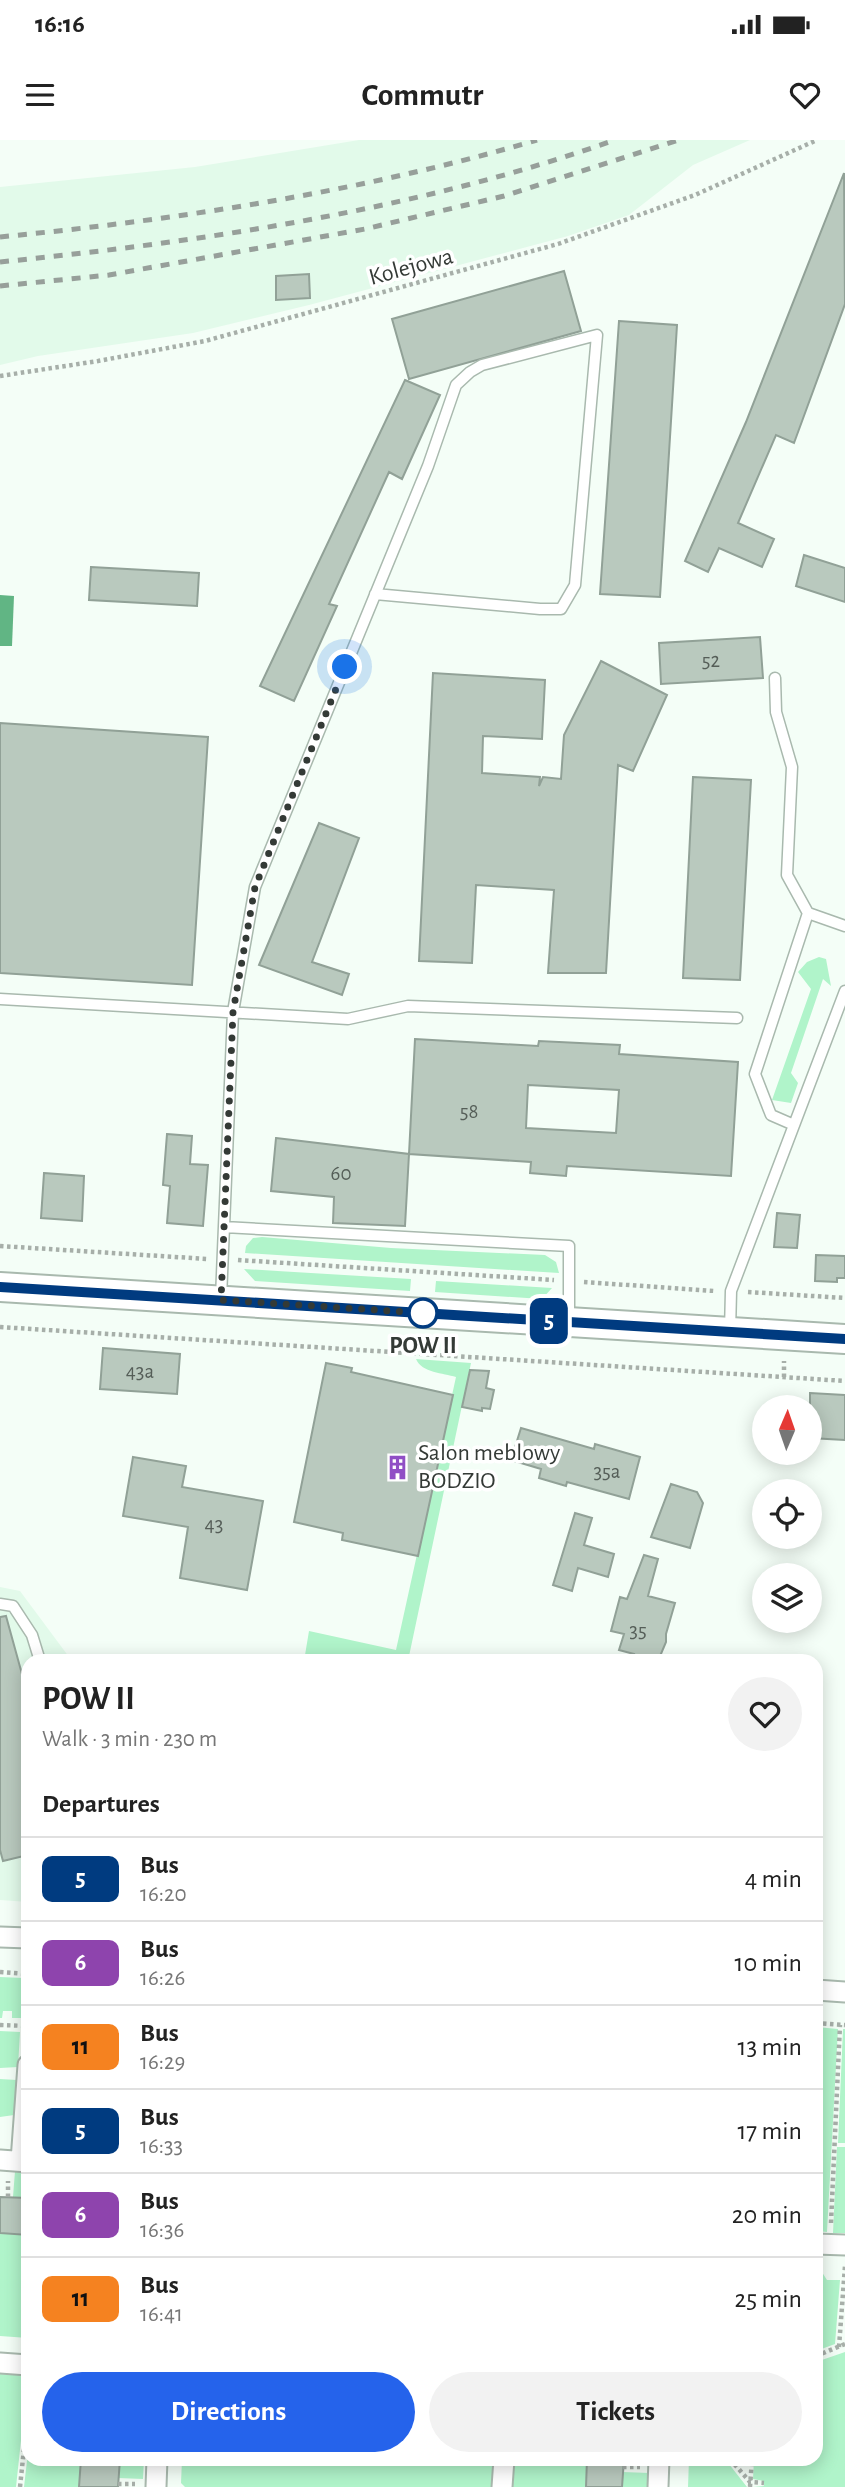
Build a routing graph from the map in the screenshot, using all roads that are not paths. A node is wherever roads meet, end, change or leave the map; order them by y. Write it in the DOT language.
graph roads {
  1 [pos="375,594"];
  2 [pos="775,678"];
  3 [pos="808,913"];
  4 [pos="845,926"];
  5 [pos="845,991"];
  6 [pos="0,999"];
  7 [pos="233,1012"];
  8 [pos="737,1018"];
  9 [pos="794,1125"];
  10 [pos="224,1227"];
  11 [pos="0,1287"];
  12 [pos="221,1300"];
  13 [pos="569,1322"];
  14 [pos="730,1332"];
  15 [pos="845,1339"];
  16 [pos="0,1604"];
  17 [pos="38,1654"];
  18 [pos="0,1937"];
  19 [pos="21,1938"];
  20 [pos="823,1990"];
  21 [pos="845,1992"];
  22 [pos="0,2160"];
  23 [pos="21,2162"];
  24 [pos="0,2363"];
  25 [pos="21,2364"];
  26 [pos="157,2466"];
  27 [pos="504,2466"];
  28 [pos="659,2466"];
  29 [pos="156,2487"];
  30 [pos="502,2487"];
  31 [pos="658,2487"];
  1 -- 1 [label="lane"];
  1 -- 7 [label="lane"];
  2 -- 3 [label="lane"];
  3 -- 4 [label="lane"];
  3 -- 9 [label="lane"];
  5 -- 9 [label="lane"];
  6 -- 7 [label="lane"];
  7 -- 8 [label="lane"];
  7 -- 10 [label="lane"];
  9 -- 14 [label="lane"];
  10 -- 12 [label="lane"];
  10 -- 13 [label="lane"];
  11 -- 12 [label="main road"];
  12 -- 13 [label="main road"];
  13 -- 14 [label="main road"];
  14 -- 15 [label="main road"];
  16 -- 17 [label="lane"];
  18 -- 19 [label="street"];
  20 -- 21 [label="street"];
  22 -- 23 [label="street"];
  24 -- 25 [label="street"];
  26 -- 29 [label="street"];
  27 -- 30 [label="street"];
  28 -- 31 [label="street"];
}
